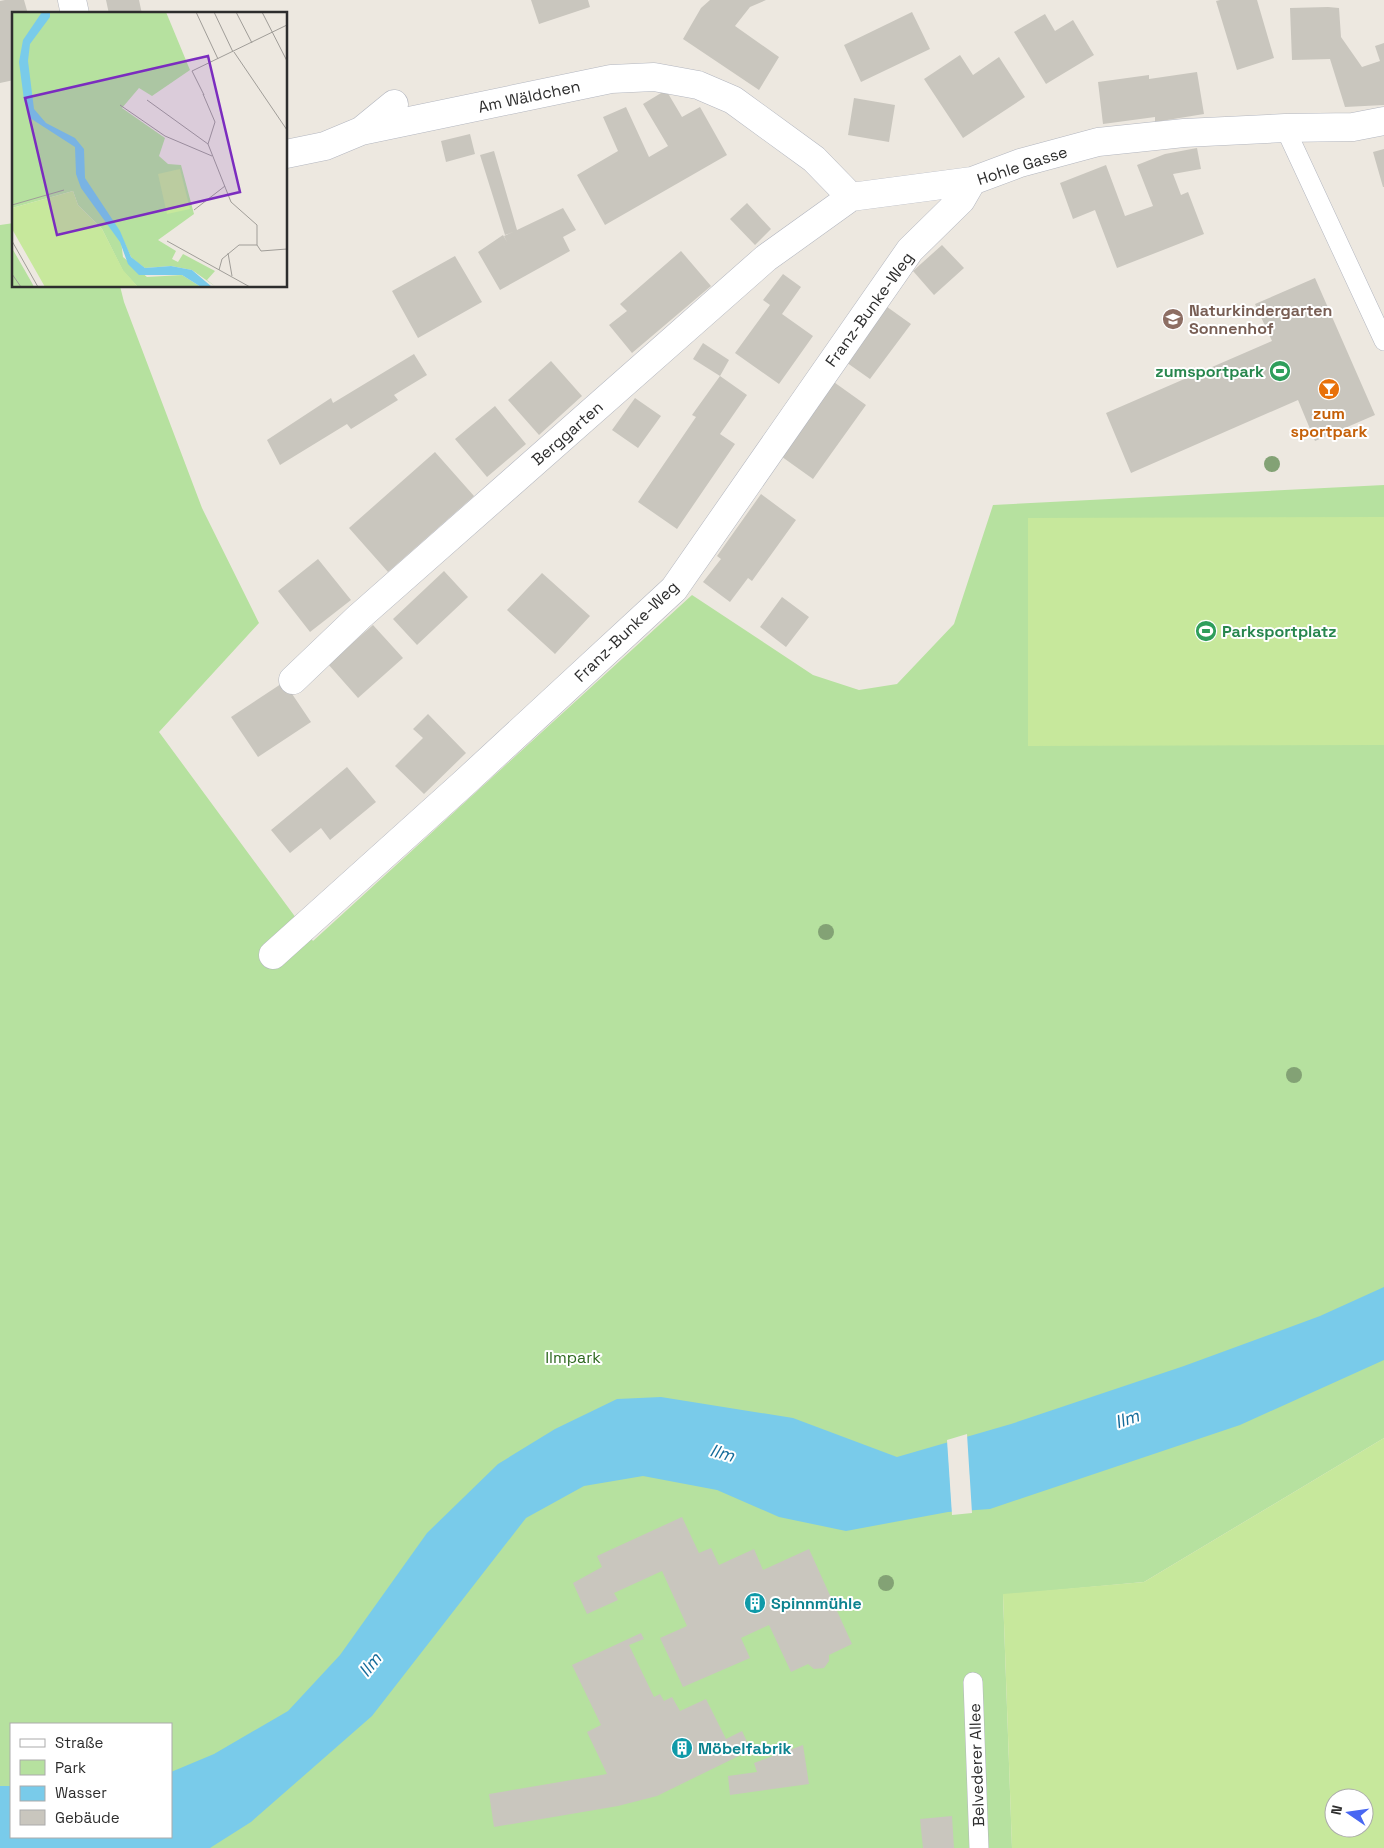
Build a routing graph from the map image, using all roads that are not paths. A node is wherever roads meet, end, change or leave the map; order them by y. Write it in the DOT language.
graph roads {
  1 [pos="394,104"];
  2 [pos="1384,121"];
  3 [pos="1285,128"];
  4 [pos="361,131"];
  5 [pos="288,154"];
  6 [pos="972,182"];
  7 [pos="851,197"];
  8 [pos="1384,341"];
  9 [pos="293,680"];
  10 [pos="273,955"];
  11 [pos="973,1682"];
  12 [pos="979,1848"];
  1 -- 4 [label="street"];
  2 -- 3 [label="street, Hohle Gasse"];
  3 -- 6 [label="street, Hohle Gasse"];
  3 -- 8 [label="lane"];
  4 -- 5 [label="street"];
  4 -- 7 [label="street, Am Wäldchen"];
  6 -- 7 [label="street, Hohle Gasse"];
  6 -- 10 [label="street, Franz-Bunke-Weg"];
  7 -- 9 [label="street, Berggarten"];
  11 -- 12 [label="lane, Belvederer Allee"];
}
